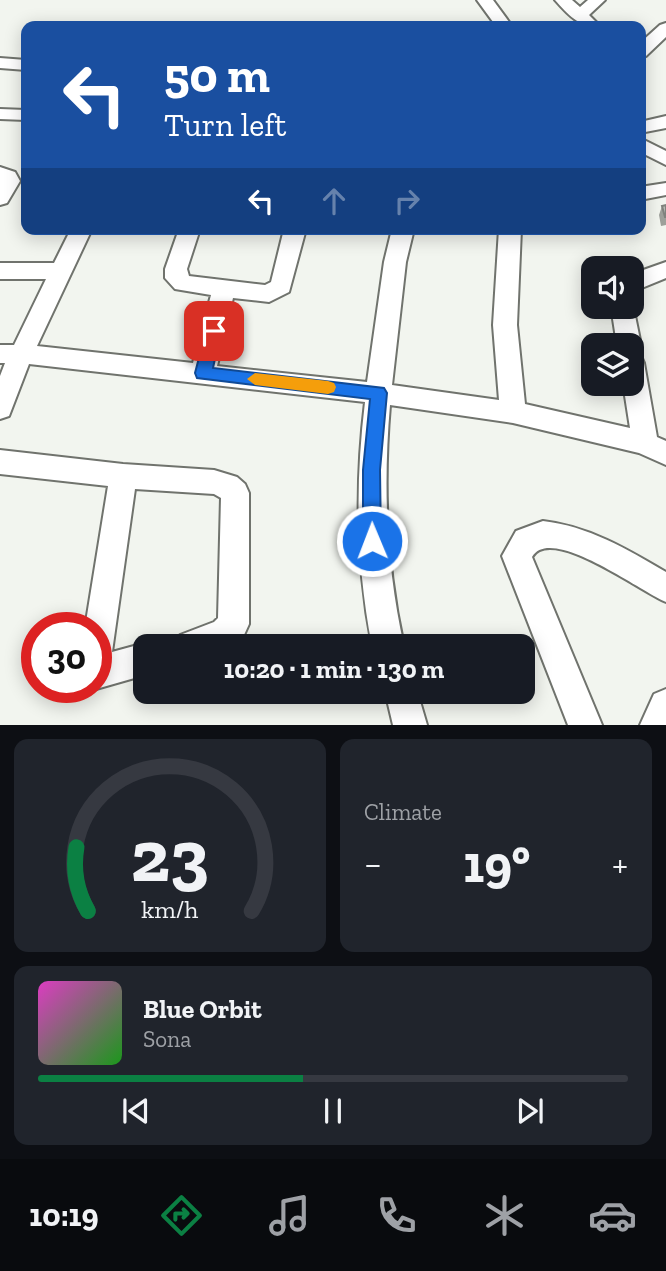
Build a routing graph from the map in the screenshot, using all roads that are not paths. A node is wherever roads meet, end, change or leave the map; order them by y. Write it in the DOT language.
graph roads {
  1 [pos="485,0"];
  2 [pos="563,0"];
  3 [pos="597,0"];
  4 [pos="578,16"];
  5 [pos="500,21"];
  6 [pos="586,21"];
  7 [pos="666,28"];
  8 [pos="646,46"];
  9 [pos="646,52"];
  10 [pos="666,58"];
  11 [pos="0,63"];
  12 [pos="21,65"];
  13 [pos="0,114"];
  14 [pos="21,115"];
  15 [pos="666,122"];
  16 [pos="646,127"];
  17 [pos="646,147"];
  18 [pos="666,159"];
  19 [pos="0,173"];
  20 [pos="666,189"];
  21 [pos="646,193"];
  22 [pos="0,198"];
  23 [pos="79,235"];
  24 [pos="188,235"];
  25 [pos="294,235"];
  26 [pos="402,235"];
  27 [pos="510,235"];
  28 [pos="666,270"];
  29 [pos="0,271"];
  30 [pos="62,271"];
  31 [pos="644,277"];
  32 [pos="224,289"];
  33 [pos="11,354"];
  34 [pos="203,373"];
  35 [pos="378,393"];
  36 [pos="641,396"];
  37 [pos="0,409"];
  38 [pos="513,412"];
  39 [pos="655,449"];
  40 [pos="0,462"];
  41 [pos="123,476"];
  42 [pos="666,588"];
  43 [pos="103,612"];
  44 [pos="224,634"];
  45 [pos="385,634"];
  46 [pos="133,662"];
  47 [pos="112,668"];
  48 [pos="404,704"];
  49 [pos="666,706"];
  50 [pos="410,725"];
  51 [pos="585,725"];
  52 [pos="657,725"];
  1 -- 5 [label="street"];
  2 -- 4 [label="street"];
  3 -- 4 [label="street"];
  4 -- 6 [label="street"];
  7 -- 8 [label="street"];
  9 -- 10 [label="street"];
  11 -- 12 [label="street"];
  13 -- 14 [label="street"];
  15 -- 16 [label="street"];
  17 -- 18 [label="street"];
  19 -- 22 [label="street"];
  20 -- 21 [label="street"];
  23 -- 30 [label="street"];
  24 -- 32 [label="street"];
  25 -- 32 [label="street"];
  26 -- 35 [label="street"];
  27 -- 38 [label="street"];
  28 -- 31 [label="street"];
  29 -- 30 [label="street"];
  30 -- 33 [label="street"];
  32 -- 34 [label="street"];
  33 -- 34 [label="street"];
  33 -- 37 [label="street"];
  34 -- 35 [label="street"];
  35 -- 38 [label="street"];
  35 -- 45 [label="street"];
  36 -- 39 [label="street"];
  38 -- 39 [label="street"];
  40 -- 41 [label="street"];
  41 -- 43 [label="street"];
  41 -- 44 [label="street"];
  42 -- 51 [label="street"];
  46 -- 47 [label="street"];
  48 -- 50 [label="street"];
  49 -- 52 [label="street"];
}
